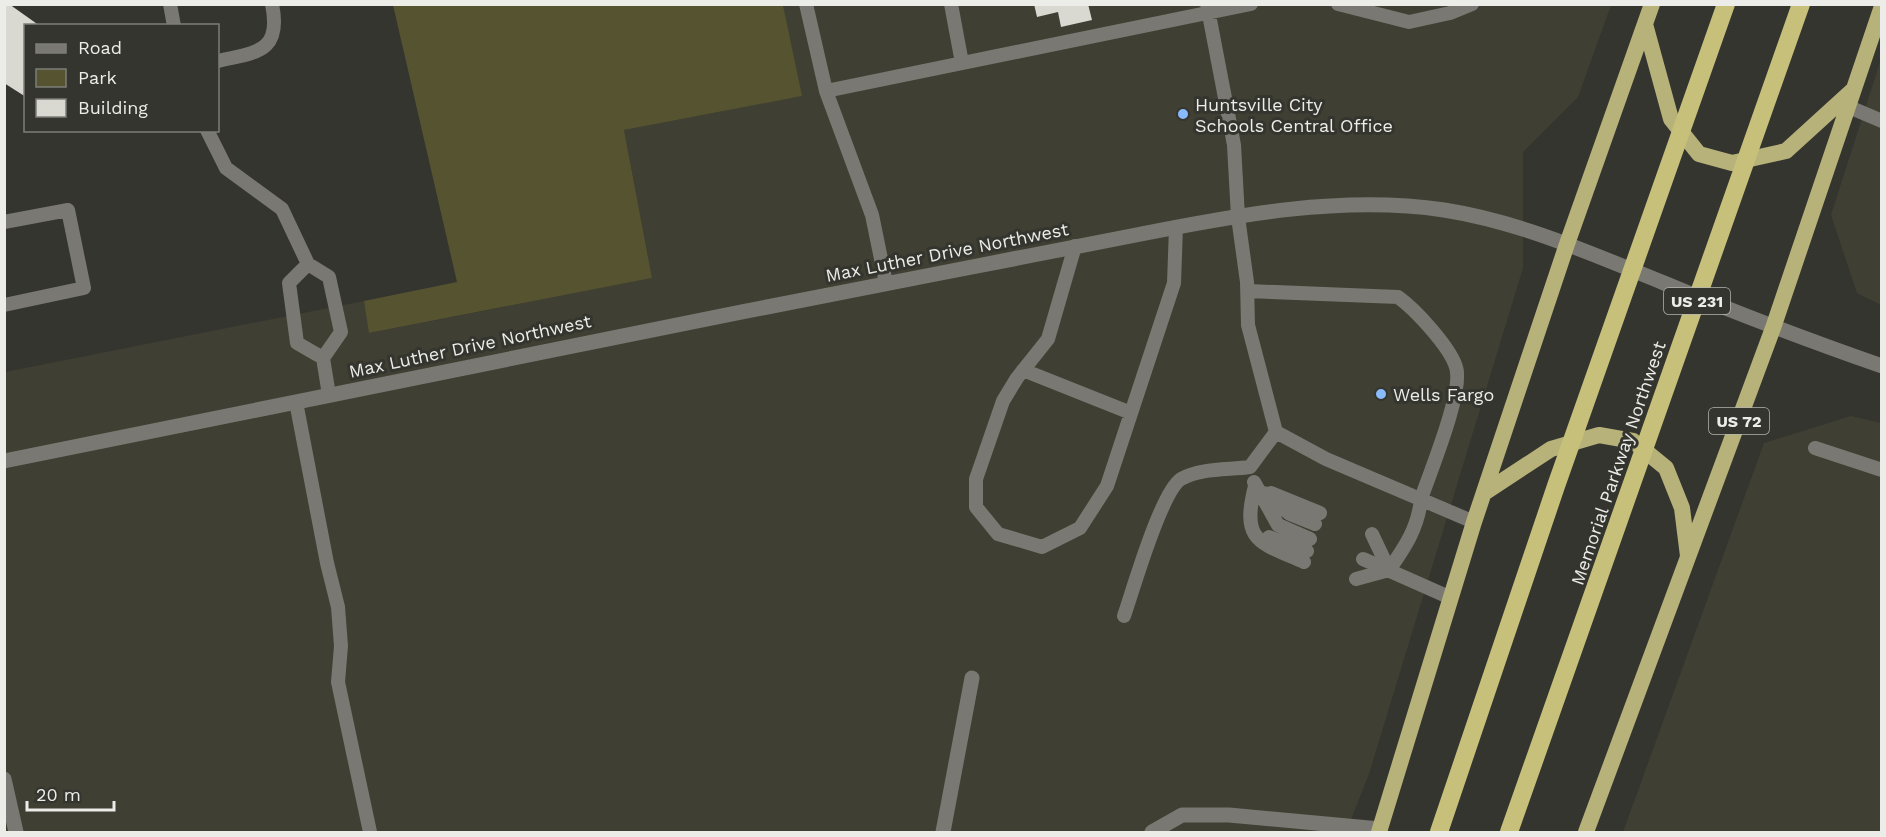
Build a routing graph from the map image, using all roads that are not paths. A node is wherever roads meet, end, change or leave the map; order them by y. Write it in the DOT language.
graph roads {
  1 [pos="170,4"];
  2 [pos="272,4"];
  3 [pos="806,4"];
  4 [pos="951,4"];
  5 [pos="1251,4"];
  6 [pos="1338,4"];
  7 [pos="1472,4"];
  8 [pos="1652,4"];
  9 [pos="1726,4"];
  10 [pos="1801,4"];
  11 [pos="1881,6"];
  12 [pos="1208,9"];
  13 [pos="174,24"];
  14 [pos="1645,24"];
  15 [pos="219,61"];
  16 [pos="962,63"];
  17 [pos="1855,89"];
  18 [pos="826,91"];
  19 [pos="1849,108"];
  20 [pos="1881,121"];
  21 [pos="208,132"];
  22 [pos="1238,217"];
  23 [pos="4,222"];
  24 [pos="1176,227"];
  25 [pos="1567,244"];
  26 [pos="1075,246"];
  27 [pos="308,264"];
  28 [pos="886,283"];
  29 [pos="1248,291"];
  30 [pos="4,305"];
  31 [pos="1773,328"];
  32 [pos="323,358"];
  33 [pos="1881,366"];
  34 [pos="1023,370"];
  35 [pos="329,395"];
  36 [pos="296,402"];
  37 [pos="1131,413"];
  38 [pos="1276,432"];
  39 [pos="1815,448"];
  40 [pos="4,461"];
  41 [pos="1250,467"];
  42 [pos="1881,470"];
  43 [pos="1255,486"];
  44 [pos="1484,493"];
  45 [pos="1421,499"];
  46 [pos="1317,519"];
  47 [pos="1474,522"];
  48 [pos="1370,539"];
  49 [pos="1689,560"];
  50 [pos="1389,570"];
  51 [pos="1451,598"];
  52 [pos="1124,616"];
  53 [pos="972,678"];
  54 [pos="4,779"];
  55 [pos="1379,831"];
  56 [pos="16,832"];
  57 [pos="370,832"];
  58 [pos="943,832"];
  59 [pos="1152,832"];
  60 [pos="1439,832"];
  61 [pos="1509,832"];
  62 [pos="1586,832"];
  1 -- 13 [label="lane"];
  2 -- 15 [label="lane"];
  3 -- 18 [label="lane"];
  4 -- 16 [label="lane"];
  5 -- 12 [label="lane"];
  6 -- 7 [label="lane"];
  8 -- 14 [label="highway"];
  9 -- 60 [label="highway"];
  10 -- 61 [label="highway, Memorial Parkway Northwest / US 231"];
  11 -- 17 [label="highway, US 72"];
  12 -- 16 [label="lane"];
  12 -- 22 [label="lane"];
  14 -- 17 [label="highway"];
  14 -- 25 [label="highway"];
  16 -- 18 [label="lane"];
  17 -- 19 [label="highway, US 72"];
  18 -- 28 [label="lane"];
  19 -- 20 [label="lane"];
  19 -- 31 [label="highway, US 72"];
  21 -- 27 [label="lane"];
  22 -- 24 [label="street, Max Luther Drive Northwest"];
  22 -- 25 [label="street, Max Luther Drive Northwest"];
  22 -- 29 [label="lane"];
  23 -- 30 [label="lane"];
  24 -- 26 [label="street, Max Luther Drive Northwest"];
  24 -- 37 [label="lane"];
  25 -- 31 [label="street, Max Luther Drive Northwest"];
  25 -- 44 [label="highway"];
  26 -- 28 [label="street, Max Luther Drive Northwest"];
  26 -- 34 [label="lane"];
  27 -- 32 [label="lane"];
  27 -- 32 [label="lane"];
  28 -- 35 [label="street, Max Luther Drive Northwest"];
  29 -- 38 [label="lane"];
  29 -- 45 [label="lane"];
  31 -- 33 [label="street, Max Luther Drive Northwest"];
  31 -- 49 [label="highway, US 72"];
  32 -- 35 [label="lane"];
  34 -- 37 [label="lane"];
  34 -- 37 [label="lane"];
  35 -- 36 [label="street, Max Luther Drive Northwest"];
  36 -- 40 [label="street, Max Luther Drive Northwest"];
  36 -- 57 [label="lane"];
  38 -- 41 [label="lane"];
  38 -- 45 [label="lane"];
  39 -- 42 [label="lane"];
  41 -- 43 [label="lane"];
  41 -- 52 [label="lane"];
  43 -- 43 [label="lane"];
  43 -- 46 [label="lane"];
  44 -- 47 [label="highway"];
  44 -- 49 [label="highway"];
  45 -- 47 [label="lane"];
  45 -- 50 [label="lane"];
  47 -- 51 [label="highway"];
  48 -- 50 [label="lane"];
  49 -- 62 [label="highway, US 72"];
  50 -- 50 [label="lane"];
  50 -- 51 [label="lane"];
  51 -- 55 [label="highway"];
  53 -- 58 [label="street"];
  54 -- 56 [label="street"];
  55 -- 59 [label="street"];
}
